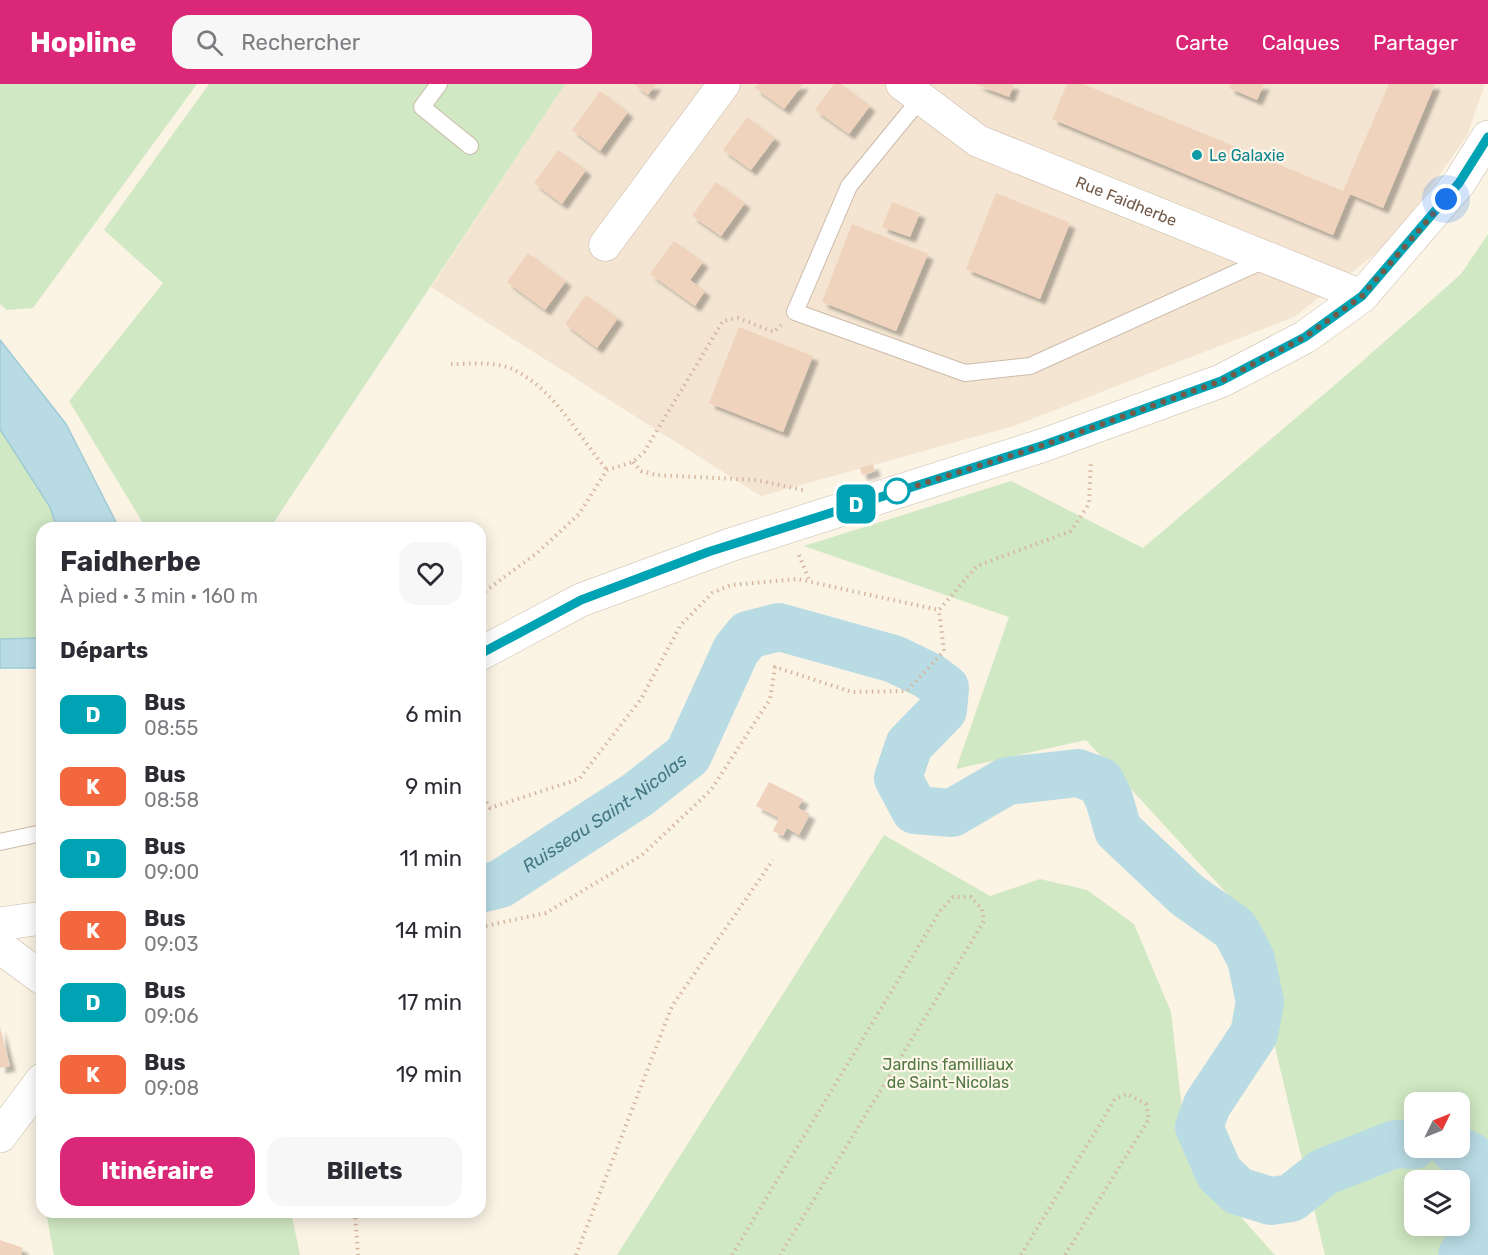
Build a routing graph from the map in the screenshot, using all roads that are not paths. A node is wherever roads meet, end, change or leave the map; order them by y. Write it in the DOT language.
graph roads {
  1 [pos="439,84"];
  2 [pos="724,84"];
  3 [pos="911,91"];
  4 [pos="1488,137"];
  5 [pos="470,146"];
  6 [pos="605,245"];
  7 [pos="1270,258"];
  8 [pos="1362,296"];
  9 [pos="486,651"];
  10 [pos="36,834"];
  11 [pos="0,842"];
  12 [pos="36,919"];
  13 [pos="0,924"];
  14 [pos="0,947"];
  15 [pos="36,974"];
  16 [pos="36,1088"];
  17 [pos="0,1136"];
  1 -- 5 [label="lane"];
  2 -- 6 [label="street"];
  3 -- 7 [label="street, Rue Faidherbe"];
  3 -- 7 [label="lane"];
  4 -- 8 [label="street"];
  7 -- 8 [label="street, Rue Faidherbe"];
  8 -- 9 [label="street"];
  10 -- 11 [label="lane"];
  12 -- 13 [label="street"];
  14 -- 15 [label="street"];
  16 -- 17 [label="street"];
}
